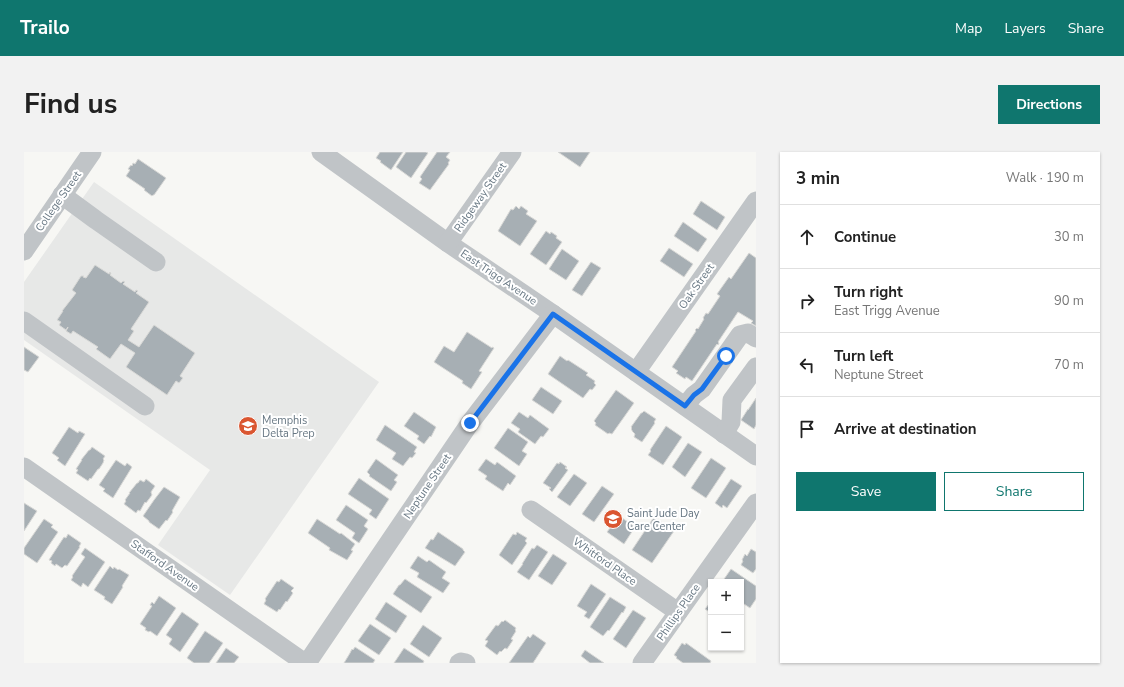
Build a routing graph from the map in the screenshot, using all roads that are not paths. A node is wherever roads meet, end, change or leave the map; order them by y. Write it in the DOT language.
graph roads {
  1 [pos="92,152"];
  2 [pos="321,152"];
  3 [pos="512,152"];
  4 [pos="62,195"];
  5 [pos="756,200"];
  6 [pos="448,243"];
  7 [pos="24,251"];
  8 [pos="156,262"];
  9 [pos="553,314"];
  10 [pos="24,321"];
  11 [pos="756,338"];
  12 [pos="756,367"];
  13 [pos="636,372"];
  14 [pos="145,406"];
  15 [pos="685,406"];
  16 [pos="724,434"];
  17 [pos="756,456"];
  18 [pos="24,467"];
  19 [pos="756,503"];
  20 [pos="531,510"];
  21 [pos="678,612"];
  22 [pos="306,663"];
  23 [pos="459,663"];
  24 [pos="466,663"];
  25 [pos="642,663"];
  1 -- 4 [label="street, College Street"];
  2 -- 6 [label="street, East Trigg Avenue"];
  3 -- 6 [label="street, Ridgeway Street"];
  4 -- 7 [label="street, College Street"];
  4 -- 8 [label="street"];
  5 -- 13 [label="street, Oak Street"];
  6 -- 9 [label="street, East Trigg Avenue"];
  9 -- 13 [label="street, East Trigg Avenue"];
  9 -- 22 [label="street, Neptune Street"];
  10 -- 14 [label="street"];
  11 -- 15 [label="street"];
  12 -- 16 [label="street"];
  13 -- 15 [label="street, East Trigg Avenue"];
  15 -- 16 [label="street, East Trigg Avenue"];
  16 -- 17 [label="street, East Trigg Avenue"];
  18 -- 22 [label="street, Stafford Avenue"];
  19 -- 21 [label="street, Phillips Place"];
  20 -- 21 [label="street, Whitford Place"];
  21 -- 25 [label="street, Phillips Place"];
  23 -- 24 [label="street"];
}
